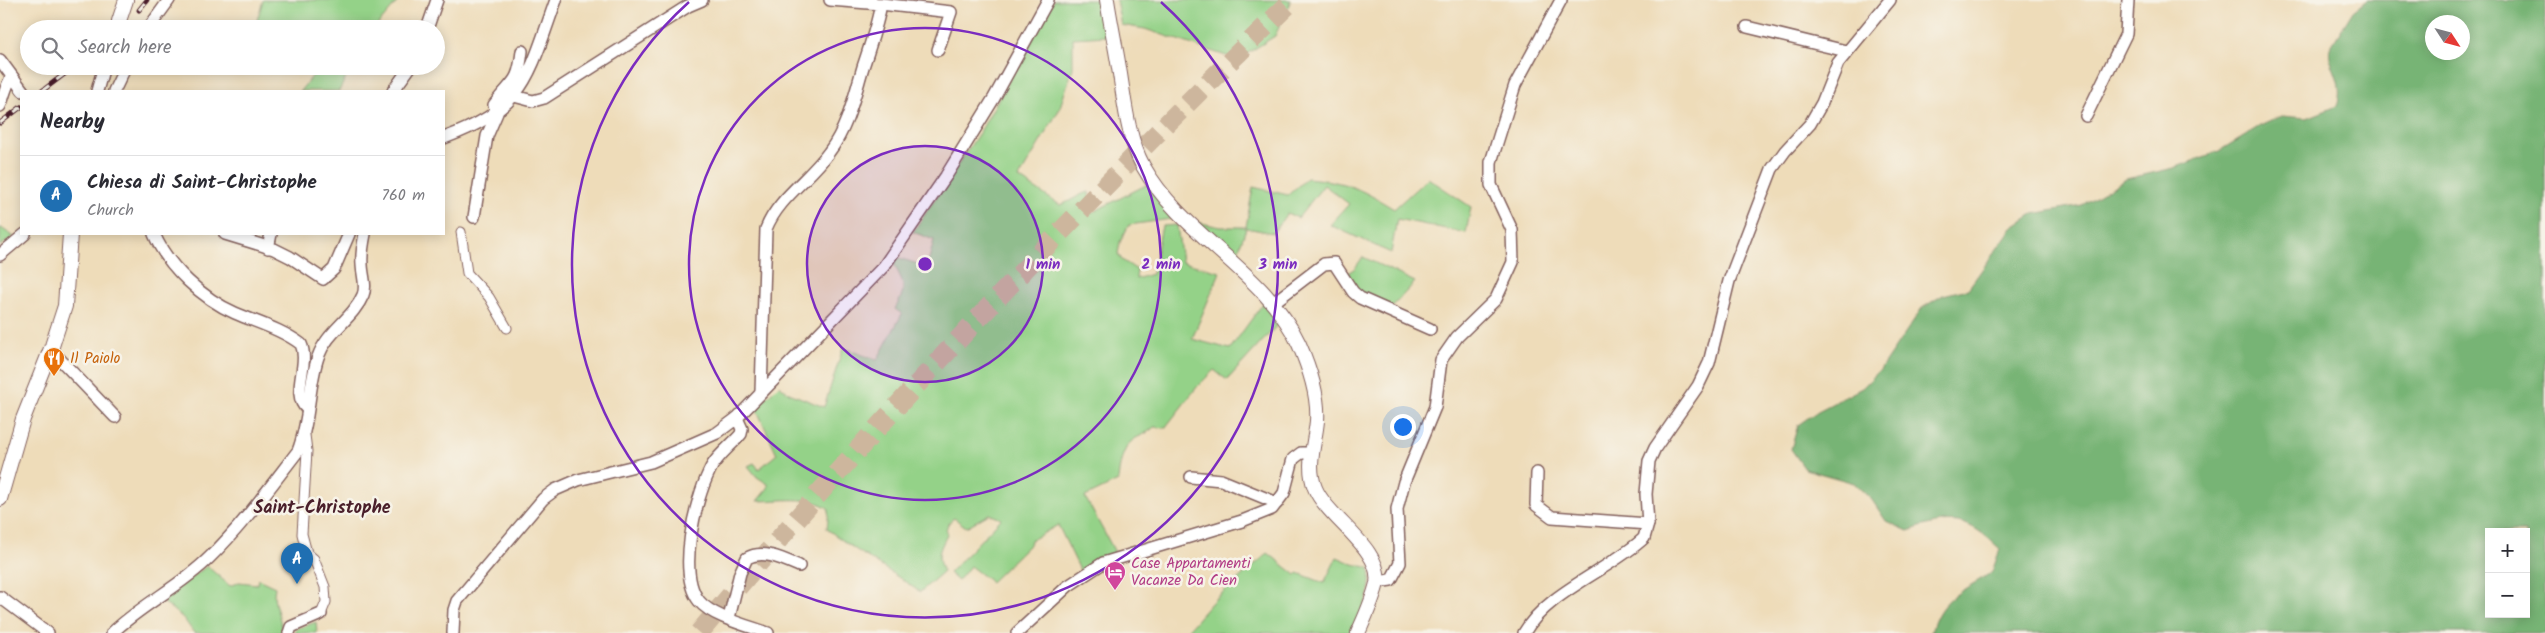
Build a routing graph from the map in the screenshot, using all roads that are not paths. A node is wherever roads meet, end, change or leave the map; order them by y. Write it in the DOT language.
graph roads {
  1 [pos="126,0"];
  2 [pos="169,0"];
  3 [pos="437,0"];
  4 [pos="556,0"];
  5 [pos="702,0"];
  6 [pos="830,0"];
  7 [pos="954,0"];
  8 [pos="1106,0"];
  9 [pos="1561,0"];
  10 [pos="1890,0"];
  11 [pos="2128,0"];
  12 [pos="1043,3"];
  13 [pos="881,4"];
  14 [pos="951,12"];
  15 [pos="120,20"];
  16 [pos="155,20"];
  17 [pos="430,20"];
  18 [pos="1748,28"];
  19 [pos="938,50"];
  20 [pos="522,51"];
  21 [pos="1846,51"];
  22 [pos="0,60"];
  23 [pos="101,75"];
  24 [pos="122,75"];
  25 [pos="404,75"];
  26 [pos="12,77"];
  27 [pos="21,89"];
  28 [pos="96,90"];
  29 [pos="114,90"];
  30 [pos="394,90"];
  31 [pos="514,96"];
  32 [pos="0,106"];
  33 [pos="497,113"];
  34 [pos="2086,116"];
  35 [pos="445,138"];
  36 [pos="474,217"];
  37 [pos="461,232"];
  38 [pos="24,235"];
  39 [pos="70,235"];
  40 [pos="154,235"];
  41 [pos="228,235"];
  42 [pos="271,235"];
  43 [pos="349,235"];
  44 [pos="365,235"];
  45 [pos="268,248"];
  46 [pos="0,254"];
  47 [pos="1273,303"];
  48 [pos="507,328"];
  49 [pos="1430,329"];
  50 [pos="51,350"];
  51 [pos="761,392"];
  52 [pos="307,409"];
  53 [pos="115,417"];
  54 [pos="737,418"];
  55 [pos="305,435"];
  56 [pos="1312,453"];
  57 [pos="1537,473"];
  58 [pos="1191,477"];
  59 [pos="0,499"];
  60 [pos="1277,503"];
  61 [pos="1648,524"];
  62 [pos="799,566"];
  63 [pos="1377,582"];
  64 [pos="0,597"];
  65 [pos="321,614"];
  66 [pos="729,618"];
  67 [pos="48,633"];
  68 [pos="112,633"];
  69 [pos="289,633"];
  70 [pos="453,633"];
  71 [pos="768,633"];
  72 [pos="1017,633"];
  73 [pos="1358,633"];
  74 [pos="1524,633"];
  1 -- 15 [label="street"];
  2 -- 16 [label="street"];
  3 -- 17 [label="street"];
  4 -- 31 [label="street"];
  5 -- 31 [label="street"];
  6 -- 13 [label="street"];
  7 -- 14 [label="street"];
  8 -- 47 [label="street"];
  9 -- 63 [label="street"];
  10 -- 21 [label="street"];
  11 -- 34 [label="street"];
  12 -- 51 [label="street"];
  13 -- 14 [label="street"];
  13 -- 51 [label="street"];
  14 -- 19 [label="street"];
  18 -- 21 [label="street"];
  20 -- 33 [label="street"];
  21 -- 61 [label="street"];
  22 -- 26 [label="street"];
  23 -- 28 [label="street"];
  24 -- 29 [label="street"];
  25 -- 30 [label="street"];
  26 -- 27 [label="street"];
  26 -- 32 [label="street"];
  31 -- 33 [label="street"];
  33 -- 35 [label="street"];
  33 -- 36 [label="street"];
  37 -- 48 [label="street"];
  38 -- 46 [label="street"];
  39 -- 50 [label="street"];
  40 -- 52 [label="street"];
  41 -- 45 [label="street"];
  42 -- 45 [label="street"];
  43 -- 45 [label="street"];
  44 -- 52 [label="street"];
  47 -- 49 [label="street"];
  47 -- 56 [label="street"];
  50 -- 53 [label="street"];
  50 -- 59 [label="street"];
  51 -- 54 [label="street"];
  52 -- 55 [label="street"];
  54 -- 66 [label="street"];
  54 -- 70 [label="street"];
  55 -- 65 [label="street"];
  55 -- 68 [label="street"];
  56 -- 60 [label="street"];
  56 -- 63 [label="street"];
  57 -- 61 [label="street"];
  58 -- 60 [label="street"];
  60 -- 72 [label="street"];
  61 -- 74 [label="street"];
  62 -- 66 [label="street"];
  63 -- 73 [label="street"];
  64 -- 67 [label="street"];
  65 -- 69 [label="street"];
  66 -- 71 [label="street"];
}
